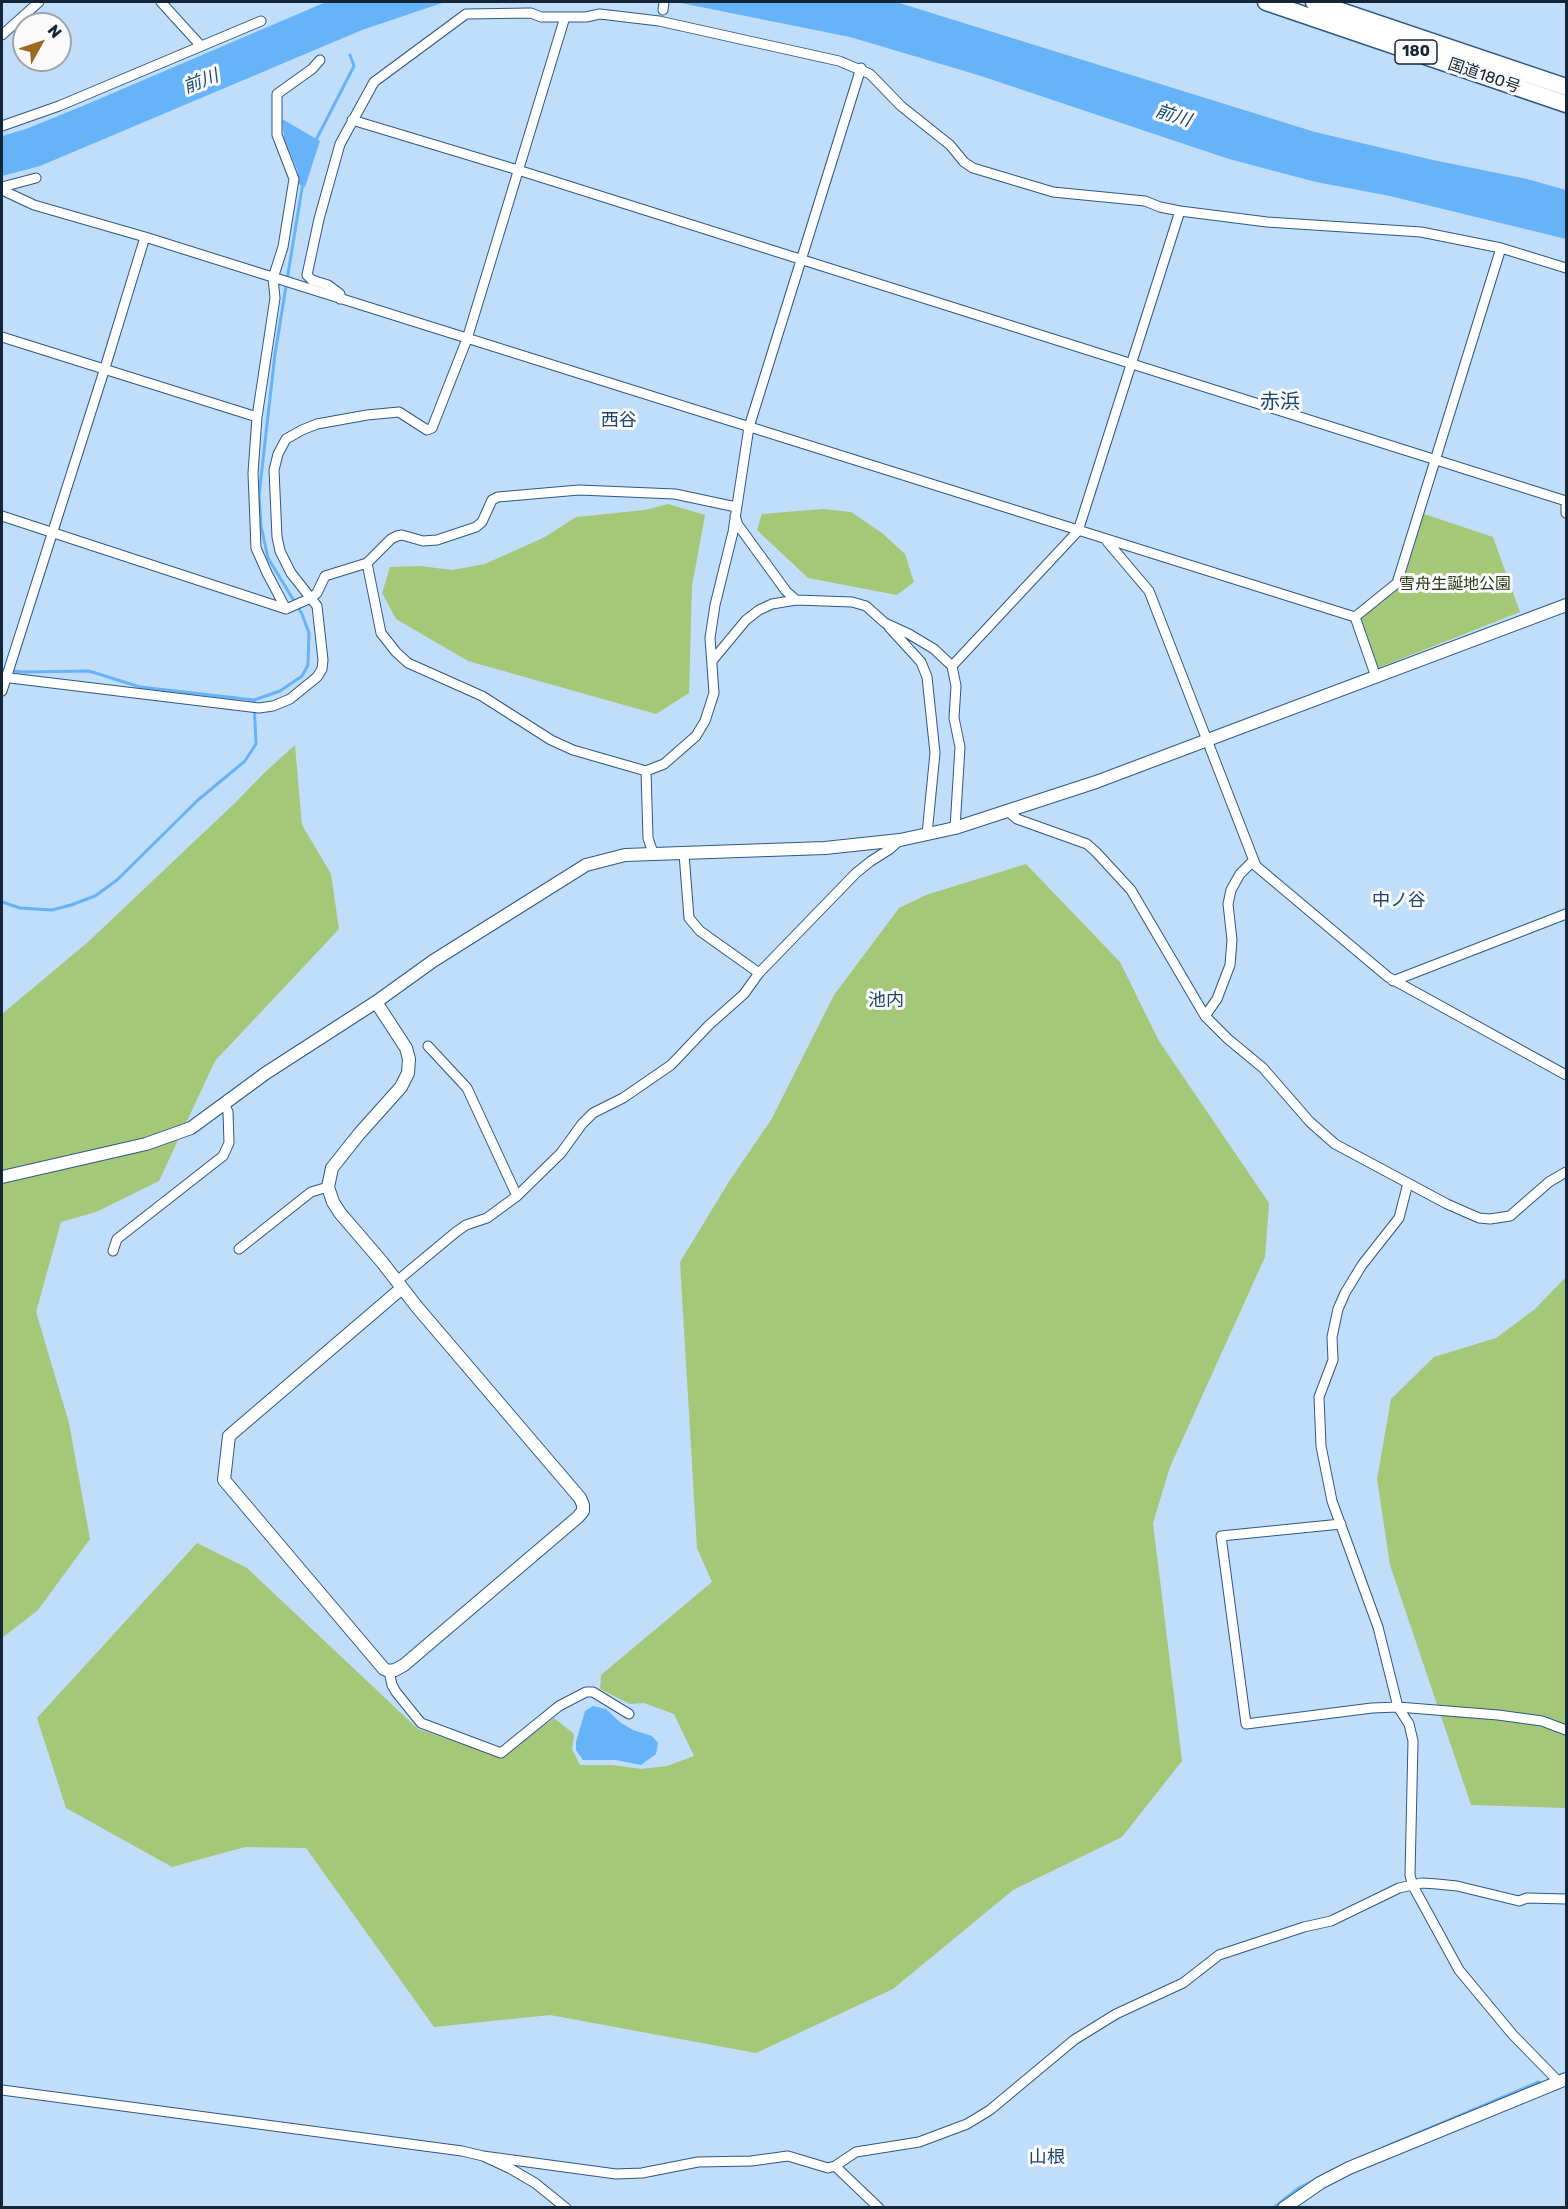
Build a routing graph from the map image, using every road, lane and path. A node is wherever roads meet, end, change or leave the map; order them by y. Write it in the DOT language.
graph roads {
  1 [pos="39,2"];
  2 [pos="161,2"];
  3 [pos="1266,2"];
  4 [pos="1314,2"];
  5 [pos="565,17"];
  6 [pos="261,21"];
  7 [pos="2,35"];
  8 [pos="201,46"];
  9 [pos="320,60"];
  10 [pos="861,68"];
  11 [pos="1566,87"];
  12 [pos="1566,104"];
  13 [pos="352,120"];
  14 [pos="2,126"];
  15 [pos="518,170"];
  16 [pos="36,178"];
  17 [pos="2,189"];
  18 [pos="1180,211"];
  19 [pos="145,237"];
  20 [pos="1501,248"];
  21 [pos="800,260"];
  22 [pos="1566,268"];
  23 [pos="277,280"];
  24 [pos="340,299"];
  25 [pos="2,337"];
  26 [pos="467,339"];
  27 [pos="1132,363"];
  28 [pos="104,371"];
  29 [pos="257,417"];
  30 [pos="749,427"];
  31 [pos="1436,460"];
  32 [pos="1566,501"];
  33 [pos="1566,506"];
  34 [pos="735,512"];
  35 [pos="1566,513"];
  36 [pos="2,516"];
  37 [pos="1078,531"];
  38 [pos="53,532"];
  39 [pos="1105,539"];
  40 [pos="367,563"];
  41 [pos="307,600"];
  42 [pos="796,600"];
  43 [pos="1566,605"];
  44 [pos="289,608"];
  45 [pos="1355,617"];
  46 [pos="885,623"];
  47 [pos="712,661"];
  48 [pos="952,666"];
  49 [pos="6,673"];
  50 [pos="1376,677"];
  51 [pos="2,691"];
  52 [pos="1208,740"];
  53 [pos="646,771"];
  54 [pos="1009,812"];
  55 [pos="955,828"];
  56 [pos="927,834"];
  57 [pos="900,840"];
  58 [pos="653,853"];
  59 [pos="684,854"];
  60 [pos="1253,861"];
  61 [pos="1566,914"];
  62 [pos="759,973"];
  63 [pos="1393,981"];
  64 [pos="376,1002"];
  65 [pos="1205,1016"];
  66 [pos="428,1046"];
  67 [pos="1566,1075"];
  68 [pos="224,1104"];
  69 [pos="1566,1172"];
  70 [pos="2,1177"];
  71 [pos="1408,1183"];
  72 [pos="328,1186"];
  73 [pos="517,1196"];
  74 [pos="238,1249"];
  75 [pos="112,1251"];
  76 [pos="399,1284"];
  77 [pos="1341,1524"];
  78 [pos="388,1671"];
  79 [pos="1398,1707"];
  80 [pos="629,1714"];
  81 [pos="1566,1730"];
  82 [pos="1413,1886"];
  83 [pos="1566,1899"];
  84 [pos="1563,2080"];
  85 [pos="2,2090"];
  86 [pos="483,2156"];
  87 [pos="835,2166"];
  88 [pos="567,2208"];
  89 [pos="879,2208"];
  90 [pos="1284,2208"];
  1 -- 7 [label="street"];
  2 -- 8 [label="street"];
  3 -- 12 [label="highway, 国道180号 / 180"];
  4 -- 11 [label="highway, 国道180号 / 180"];
  5 -- 10 [label="street"];
  5 -- 13 [label="street"];
  5 -- 15 [label="street"];
  6 -- 8 [label="street"];
  8 -- 14 [label="street"];
  9 -- 23 [label="street"];
  10 -- 18 [label="street"];
  10 -- 21 [label="street"];
  13 -- 15 [label="street"];
  13 -- 24 [label="street"];
  15 -- 21 [label="street"];
  15 -- 26 [label="street"];
  16 -- 17 [label="street"];
  17 -- 19 [label="street"];
  18 -- 20 [label="street"];
  18 -- 27 [label="street"];
  19 -- 23 [label="street"];
  19 -- 28 [label="street"];
  20 -- 22 [label="street"];
  20 -- 31 [label="street"];
  21 -- 27 [label="street"];
  21 -- 30 [label="street"];
  23 -- 24 [label="street"];
  23 -- 29 [label="street"];
  24 -- 26 [label="street"];
  25 -- 28 [label="street"];
  26 -- 30 [label="street"];
  26 -- 41 [label="street"];
  27 -- 31 [label="street"];
  27 -- 37 [label="street"];
  28 -- 29 [label="street"];
  28 -- 38 [label="street"];
  29 -- 44 [label="street"];
  30 -- 34 [label="street"];
  30 -- 37 [label="street"];
  31 -- 32 [label="street"];
  31 -- 45 [label="street"];
  33 -- 35 [label="street"];
  34 -- 40 [label="street"];
  34 -- 42 [label="street"];
  34 -- 47 [label="street"];
  36 -- 38 [label="street"];
  37 -- 39 [label="street"];
  37 -- 48 [label="street"];
  38 -- 44 [label="street"];
  38 -- 49 [label="street"];
  39 -- 45 [label="street"];
  39 -- 52 [label="street"];
  40 -- 41 [label="street"];
  40 -- 53 [label="street"];
  41 -- 44 [label="street"];
  41 -- 49 [label="street"];
  42 -- 46 [label="street"];
  42 -- 47 [label="street"];
  43 -- 50 [label="street"];
  45 -- 50 [label="street"];
  46 -- 48 [label="street"];
  46 -- 56 [label="street"];
  47 -- 53 [label="street"];
  48 -- 55 [label="street"];
  49 -- 51 [label="street"];
  50 -- 52 [label="street"];
  52 -- 54 [label="street"];
  52 -- 60 [label="street"];
  53 -- 58 [label="street"];
  54 -- 55 [label="street"];
  54 -- 65 [label="street"];
  55 -- 56 [label="street"];
  56 -- 57 [label="street"];
  57 -- 59 [label="street"];
  57 -- 62 [label="street"];
  58 -- 59 [label="street"];
  58 -- 64 [label="street"];
  59 -- 62 [label="street"];
  60 -- 63 [label="street"];
  60 -- 65 [label="street"];
  61 -- 63 [label="street"];
  62 -- 73 [label="street"];
  63 -- 67 [label="street"];
  64 -- 68 [label="street"];
  64 -- 72 [label="street"];
  65 -- 71 [label="street"];
  66 -- 73 [label="street"];
  68 -- 70 [label="street"];
  68 -- 75 [label="street"];
  69 -- 71 [label="street"];
  71 -- 77 [label="street"];
  72 -- 74 [label="street"];
  72 -- 76 [label="street"];
  73 -- 76 [label="street"];
  76 -- 78 [label="street"];
  76 -- 78 [label="street"];
  77 -- 79 [label="street"];
  77 -- 79 [label="street"];
  78 -- 80 [label="street"];
  79 -- 81 [label="street"];
  79 -- 82 [label="street"];
  82 -- 83 [label="street"];
  82 -- 84 [label="street"];
  82 -- 87 [label="street"];
  84 -- 90 [label="street"];
  85 -- 86 [label="street"];
  86 -- 87 [label="street"];
  86 -- 88 [label="street"];
  87 -- 89 [label="street"];
}
